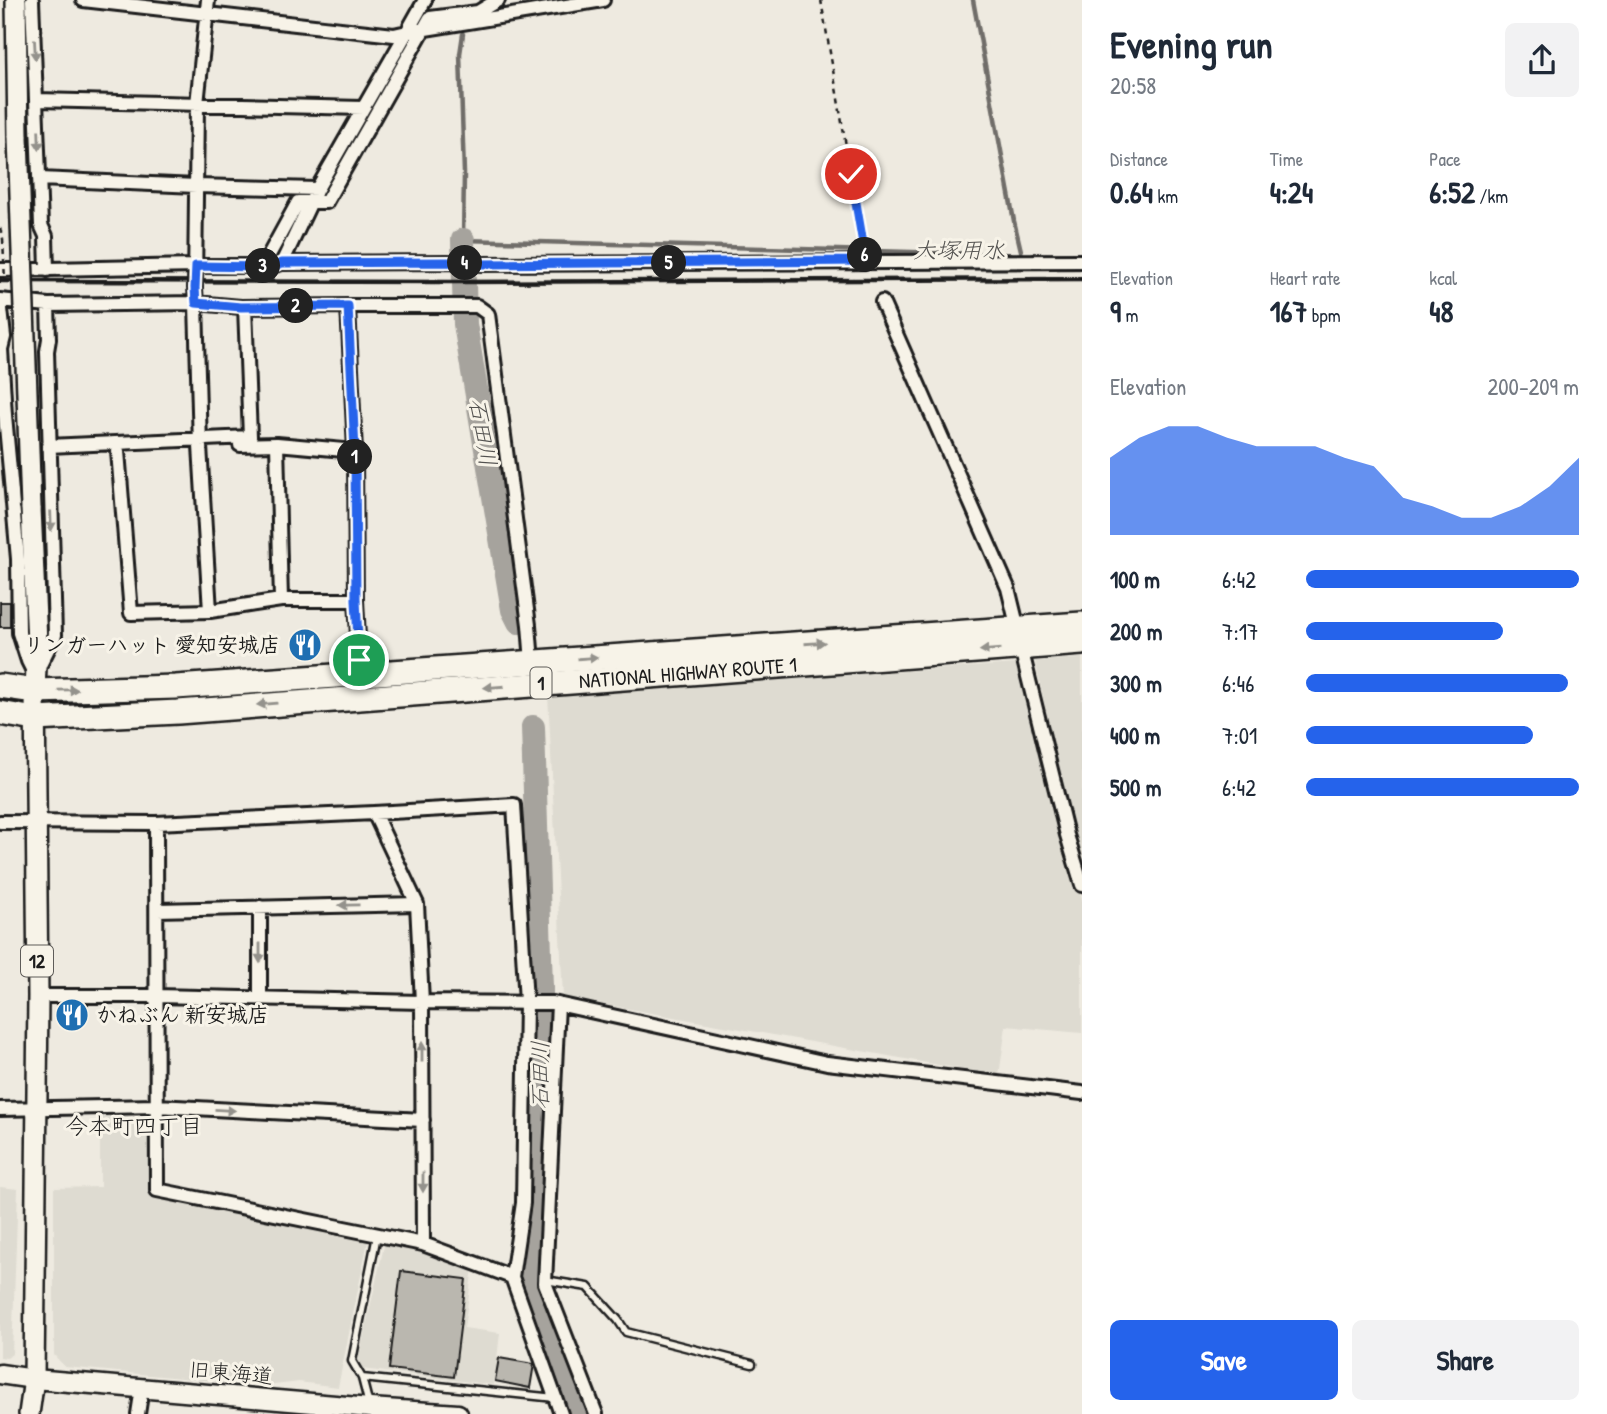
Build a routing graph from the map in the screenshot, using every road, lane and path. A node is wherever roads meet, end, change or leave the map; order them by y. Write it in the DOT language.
graph roads {
  1 [pos="16,0"];
  2 [pos="32,0"];
  3 [pos="83,0"];
  4 [pos="208,0"];
  5 [pos="425,0"];
  6 [pos="498,0"];
  7 [pos="603,0"];
  8 [pos="821,0"];
  9 [pos="206,14"];
  10 [pos="424,29"];
  11 [pos="407,32"];
  12 [pos="37,100"];
  13 [pos="197,104"];
  14 [pos="363,107"];
  15 [pos="40,179"];
  16 [pos="195,186"];
  17 [pos="317,189"];
  18 [pos="311,202"];
  19 [pos="0,228"];
  20 [pos="866,261"];
  21 [pos="1082,261"];
  22 [pos="282,263"];
  23 [pos="196,266"];
  24 [pos="263,266"];
  25 [pos="47,270"];
  26 [pos="2,273"];
  27 [pos="0,300"];
  28 [pos="883,302"];
  29 [pos="196,303"];
  30 [pos="48,304"];
  31 [pos="348,306"];
  32 [pos="245,307"];
  33 [pos="1,362"];
  34 [pos="2,417"];
  35 [pos="200,443"];
  36 [pos="277,444"];
  37 [pos="49,450"];
  38 [pos="118,450"];
  39 [pos="355,451"];
  40 [pos="5,484"];
  41 [pos="281,600"];
  42 [pos="356,600"];
  43 [pos="210,611"];
  44 [pos="1082,624"];
  45 [pos="1019,639"];
  46 [pos="1082,643"];
  47 [pos="532,662"];
  48 [pos="360,674"];
  49 [pos="35,683"];
  50 [pos="0,686"];
  51 [pos="0,713"];
  52 [pos="35,719"];
  53 [pos="373,813"];
  54 [pos="36,821"];
  55 [pos="0,822"];
  56 [pos="156,823"];
  57 [pos="1082,885"];
  58 [pos="417,904"];
  59 [pos="260,908"];
  60 [pos="157,910"];
  61 [pos="38,996"];
  62 [pos="156,996"];
  63 [pos="260,999"];
  64 [pos="422,1002"];
  65 [pos="528,1002"];
  66 [pos="556,1003"];
  67 [pos="1082,1093"];
  68 [pos="157,1106"];
  69 [pos="36,1108"];
  70 [pos="0,1109"];
  71 [pos="423,1120"];
  72 [pos="377,1235"];
  73 [pos="423,1244"];
  74 [pos="512,1277"];
  75 [pos="545,1280"];
  76 [pos="752,1364"];
  77 [pos="0,1374"];
  78 [pos="362,1378"];
  79 [pos="34,1379"];
  80 [pos="142,1388"];
  81 [pos="555,1398"];
  82 [pos="370,1408"];
  83 [pos="430,1412"];
  84 [pos="29,1414"];
  85 [pos="138,1414"];
  86 [pos="458,1414"];
  87 [pos="561,1414"];
  88 [pos="596,1414"];
  1 -- 49 [label="main road, 12, bridge"];
  2 -- 12 [label="street, one-way"];
  3 -- 9 [label="street"];
  4 -- 9 [label="street"];
  5 -- 11 [label="street"];
  6 -- 10 [label="street"];
  7 -- 10 [label="street"];
  8 -- 20 [label="path"];
  9 -- 11 [label="street"];
  9 -- 13 [label="street"];
  10 -- 11 [label="street"];
  10 -- 18 [label="street"];
  11 -- 14 [label="street"];
  12 -- 13 [label="street"];
  12 -- 15 [label="street, one-way"];
  13 -- 14 [label="street"];
  13 -- 16 [label="street"];
  14 -- 17 [label="street"];
  15 -- 16 [label="street"];
  15 -- 25 [label="street"];
  16 -- 17 [label="street"];
  16 -- 23 [label="street"];
  17 -- 18 [label="street"];
  18 -- 22 [label="street"];
  18 -- 24 [label="street"];
  19 -- 26 [label="path, bridge"];
  20 -- 21 [label="street"];
  20 -- 22 [label="street"];
  22 -- 24 [label="street"];
  23 -- 24 [label="street"];
  23 -- 25 [label="street"];
  23 -- 29 [label="street"];
  25 -- 26 [label="street"];
  27 -- 30 [label="street"];
  27 -- 33 [label="street"];
  28 -- 45 [label="street"];
  29 -- 30 [label="street"];
  29 -- 32 [label="street"];
  29 -- 35 [label="street"];
  30 -- 37 [label="street"];
  31 -- 32 [label="street"];
  31 -- 39 [label="street"];
  31 -- 47 [label="street"];
  32 -- 35 [label="street"];
  33 -- 34 [label="street"];
  34 -- 40 [label="street"];
  35 -- 36 [label="street"];
  35 -- 37 [label="street"];
  35 -- 38 [label="street"];
  35 -- 43 [label="street"];
  36 -- 39 [label="street"];
  36 -- 41 [label="street"];
  37 -- 38 [label="street"];
  37 -- 49 [label="street, one-way"];
  38 -- 43 [label="street"];
  39 -- 42 [label="street"];
  40 -- 49 [label="street"];
  41 -- 42 [label="street"];
  41 -- 43 [label="street"];
  42 -- 48 [label="street"];
  44 -- 45 [label="highway, NATIONAL HIGHWAY ROUTE 1 / 1"];
  45 -- 46 [label="highway, NATIONAL HIGHWAY ROUTE 1 / 1"];
  47 -- 45 [label="highway, NATIONAL HIGHWAY ROUTE 1 / 1, one-way"];
  45 -- 52 [label="highway, NATIONAL HIGHWAY ROUTE 1 / 1, one-way"];
  45 -- 57 [label="street"];
  47 -- 48 [label="highway, NATIONAL HIGHWAY ROUTE 1 / 1"];
  49 -- 48 [label="highway, NATIONAL HIGHWAY ROUTE 1 / 1, one-way"];
  49 -- 50 [label="highway, NATIONAL HIGHWAY ROUTE 1 / 1"];
  49 -- 52 [label="main road, 12"];
  51 -- 52 [label="highway, NATIONAL HIGHWAY ROUTE 1 / 1"];
  52 -- 54 [label="main road, 12"];
  53 -- 56 [label="street"];
  53 -- 58 [label="street"];
  53 -- 65 [label="street"];
  54 -- 55 [label="street"];
  54 -- 56 [label="street"];
  54 -- 61 [label="main road, 12"];
  56 -- 60 [label="street"];
  58 -- 59 [label="street, one-way"];
  58 -- 64 [label="street"];
  59 -- 60 [label="street"];
  59 -- 63 [label="street, one-way"];
  60 -- 62 [label="street"];
  61 -- 62 [label="street"];
  61 -- 69 [label="main road, 12"];
  62 -- 63 [label="street"];
  62 -- 68 [label="street"];
  63 -- 64 [label="street"];
  64 -- 65 [label="street"];
  71 -- 64 [label="street, one-way"];
  65 -- 66 [label="street"];
  65 -- 74 [label="street"];
  66 -- 67 [label="street"];
  66 -- 75 [label="street"];
  68 -- 69 [label="street"];
  68 -- 71 [label="street, one-way"];
  68 -- 72 [label="street"];
  69 -- 70 [label="street"];
  69 -- 79 [label="main road, 12"];
  71 -- 73 [label="street, one-way"];
  72 -- 73 [label="street"];
  72 -- 78 [label="lane"];
  73 -- 74 [label="street"];
  74 -- 81 [label="street"];
  75 -- 76 [label="lane"];
  75 -- 88 [label="street"];
  77 -- 79 [label="street, 旧東海道"];
  78 -- 81 [label="lane"];
  78 -- 82 [label="lane"];
  79 -- 80 [label="street, 旧東海道"];
  79 -- 84 [label="main road, 12"];
  80 -- 82 [label="street, 旧東海道"];
  80 -- 85 [label="street"];
  81 -- 87 [label="street"];
  82 -- 83 [label="street, 旧東海道"];
  83 -- 86 [label="street, 旧東海道"];
}
